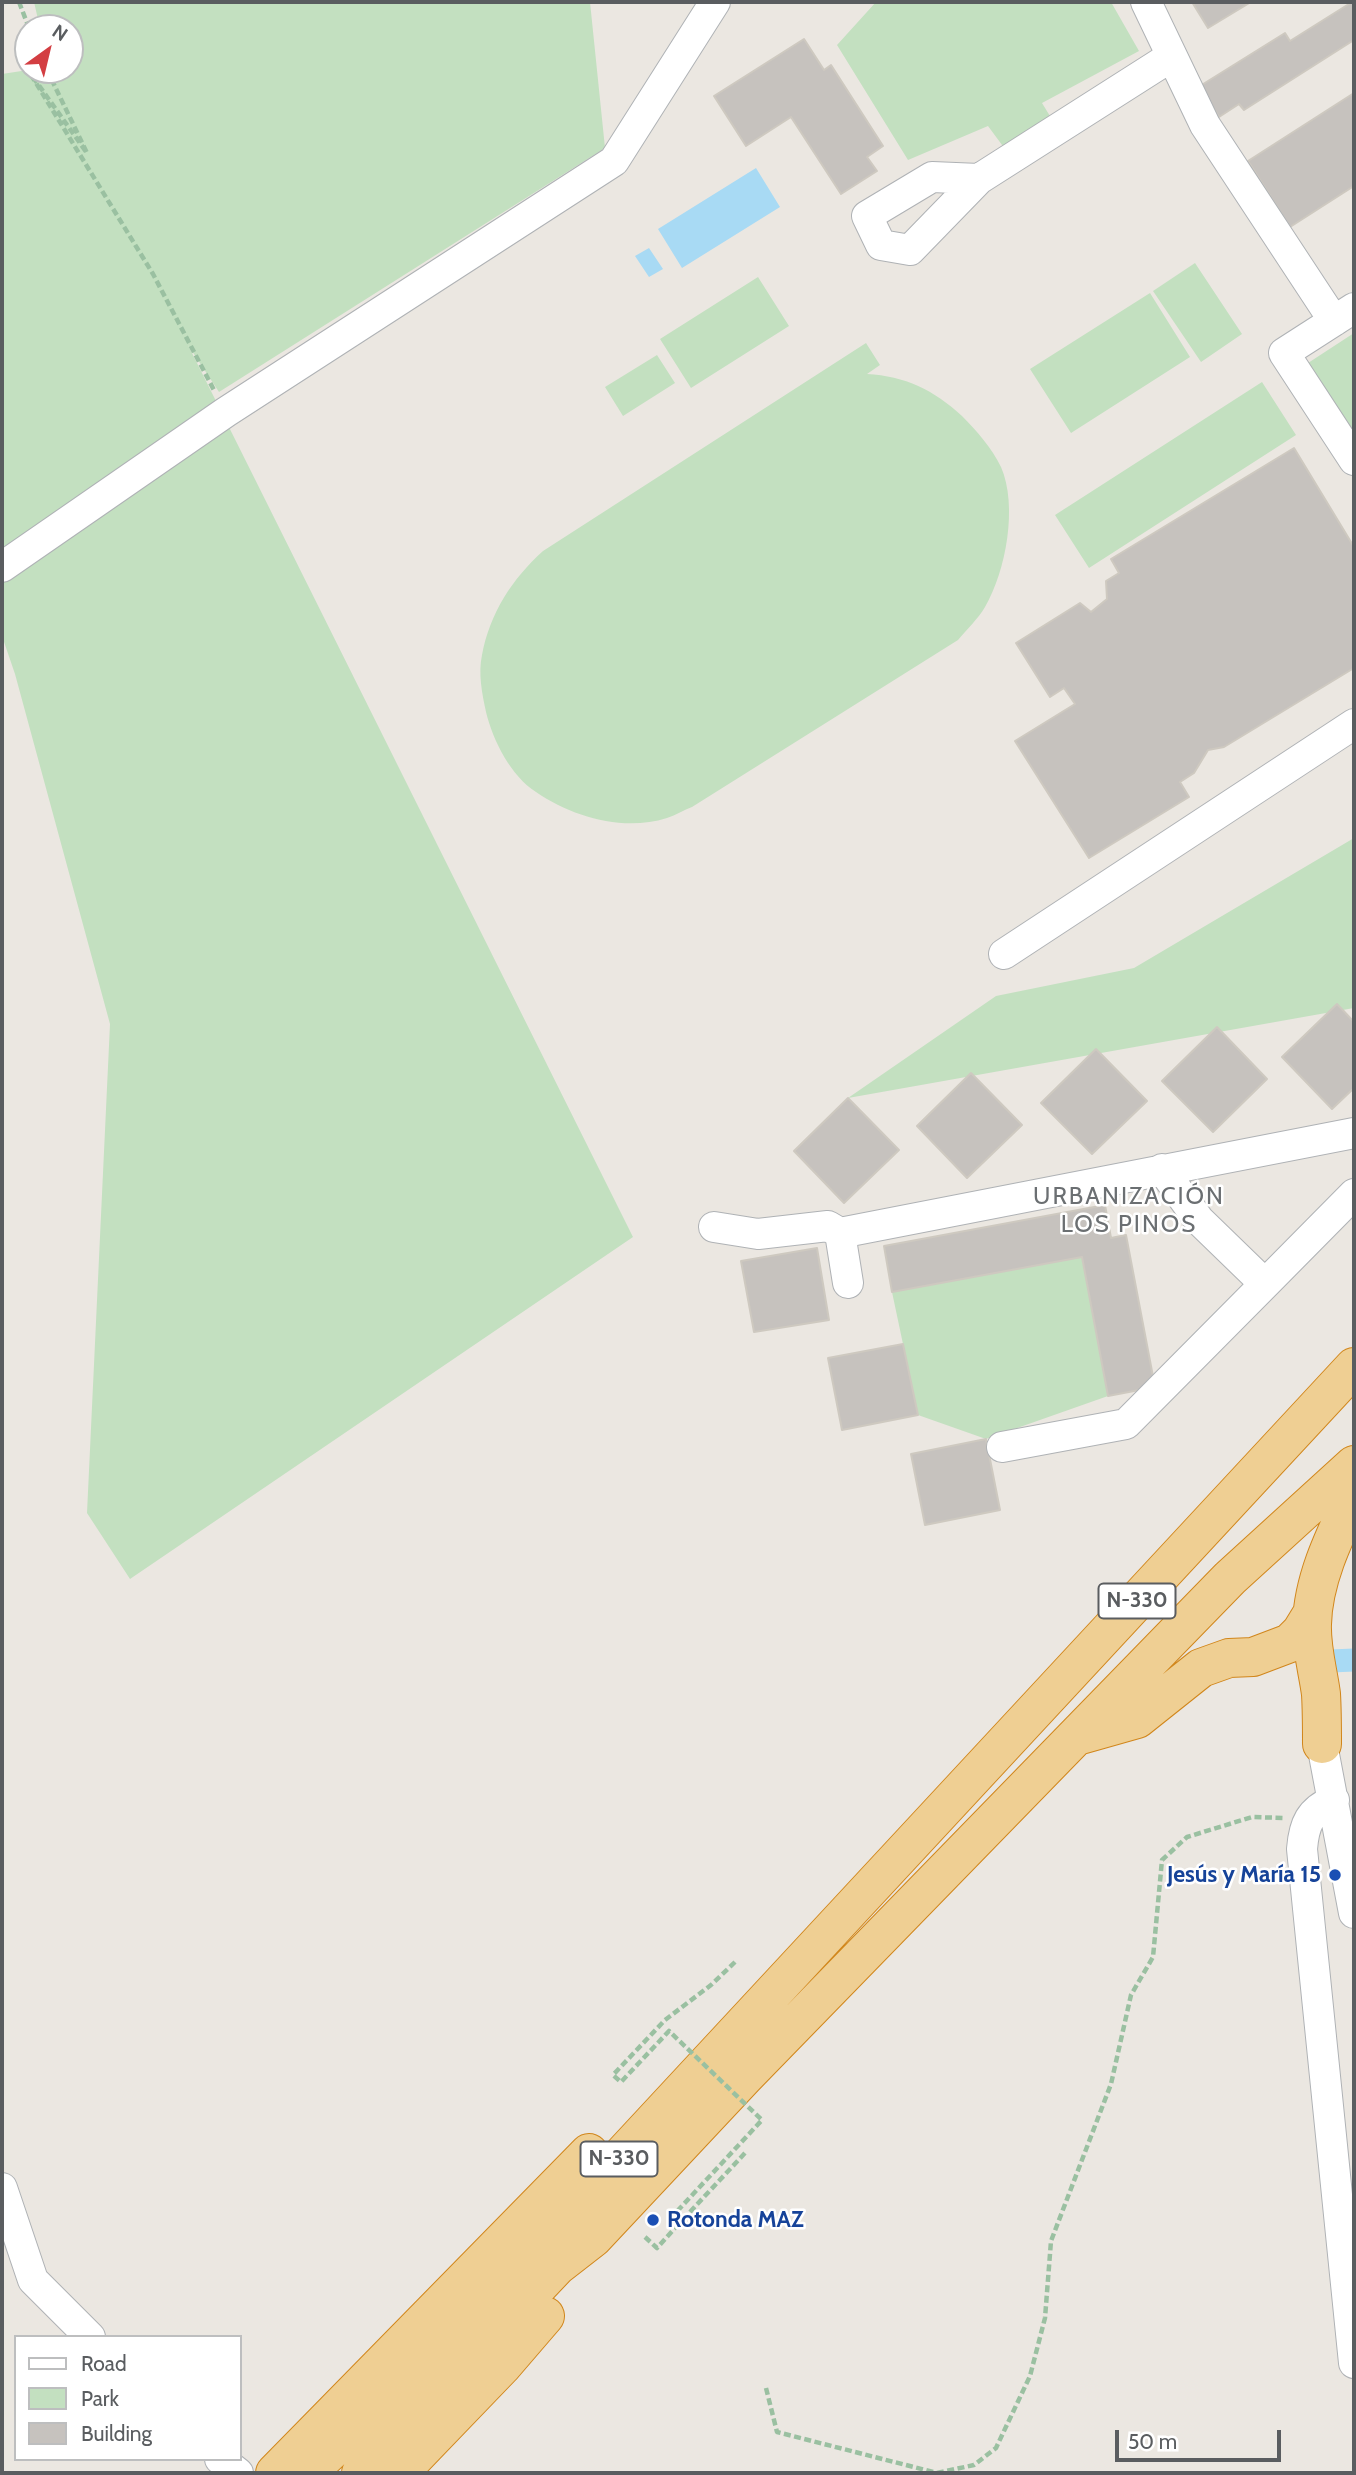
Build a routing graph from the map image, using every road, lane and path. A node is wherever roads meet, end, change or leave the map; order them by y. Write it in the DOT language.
graph roads {
  1 [pos="715,2"];
  2 [pos="1146,2"];
  3 [pos="1172,56"];
  4 [pos="37,84"];
  5 [pos="38,84"];
  6 [pos="54,84"];
  7 [pos="979,179"];
  8 [pos="1344,314"];
  9 [pos="226,412"];
  10 [pos="1354,460"];
  11 [pos="2,567"];
  12 [pos="1354,724"];
  13 [pos="1004,954"];
  14 [pos="1354,1133"];
  15 [pos="1162,1169"];
  16 [pos="1354,1194"];
  17 [pos="714,1227"];
  18 [pos="840,1233"];
  19 [pos="848,1283"];
  20 [pos="1265,1284"];
  21 [pos="1354,1367"];
  22 [pos="1002,1447"];
  23 [pos="1354,1465"];
  24 [pos="1349,1512"];
  25 [pos="1312,1614"];
  26 [pos="1253,1657"];
  27 [pos="1074,1737"];
  28 [pos="1322,1744"];
  29 [pos="1334,1800"];
  30 [pos="1306,1822"];
  31 [pos="920,1834"];
  32 [pos="1354,1913"];
  33 [pos="735,1962"];
  34 [pos="745,2153"];
  35 [pos="2,2188"];
  36 [pos="675,2228"];
  37 [pos="645,2237"];
  38 [pos="593,2238"];
  39 [pos="10,2239"];
  40 [pos="88,2335"];
  41 [pos="1354,2363"];
  42 [pos="766,2388"];
  43 [pos="223,2461"];
  44 [pos="238,2473"];
  45 [pos="275,2473"];
  46 [pos="307,2473"];
  47 [pos="361,2473"];
  48 [pos="399,2473"];
  49 [pos="937,2473"];
  1 -- 9 [label="street"];
  2 -- 3 [label="street"];
  3 -- 7 [label="street"];
  3 -- 8 [label="street"];
  4 -- 9 [label="path"];
  5 -- 6 [label="path"];
  8 -- 10 [label="street"];
  9 -- 11 [label="street"];
  12 -- 13 [label="street"];
  14 -- 15 [label="street"];
  15 -- 18 [label="street"];
  15 -- 20 [label="street"];
  16 -- 20 [label="street"];
  17 -- 18 [label="street"];
  18 -- 19 [label="street"];
  20 -- 22 [label="street"];
  21 -- 31 [label="highway, N-330"];
  23 -- 27 [label="highway, N-330"];
  24 -- 25 [label="highway"];
  25 -- 26 [label="highway"];
  25 -- 28 [label="highway"];
  26 -- 27 [label="highway"];
  26 -- 28 [label="highway"];
  27 -- 38 [label="highway, N-330"];
  28 -- 29 [label="street"];
  29 -- 30 [label="street"];
  29 -- 32 [label="street"];
  30 -- 41 [label="street"];
  30 -- 49 [label="path"];
  31 -- 45 [label="highway"];
  31 -- 46 [label="highway, N-330"];
  33 -- 36 [label="path, bridge"];
  34 -- 36 [label="path, bridge"];
  35 -- 39 [label="street"];
  36 -- 37 [label="path"];
  38 -- 47 [label="highway, N-330"];
  38 -- 48 [label="highway"];
  39 -- 40 [label="street"];
  42 -- 49 [label="path"];
  43 -- 44 [label="street"];
}
